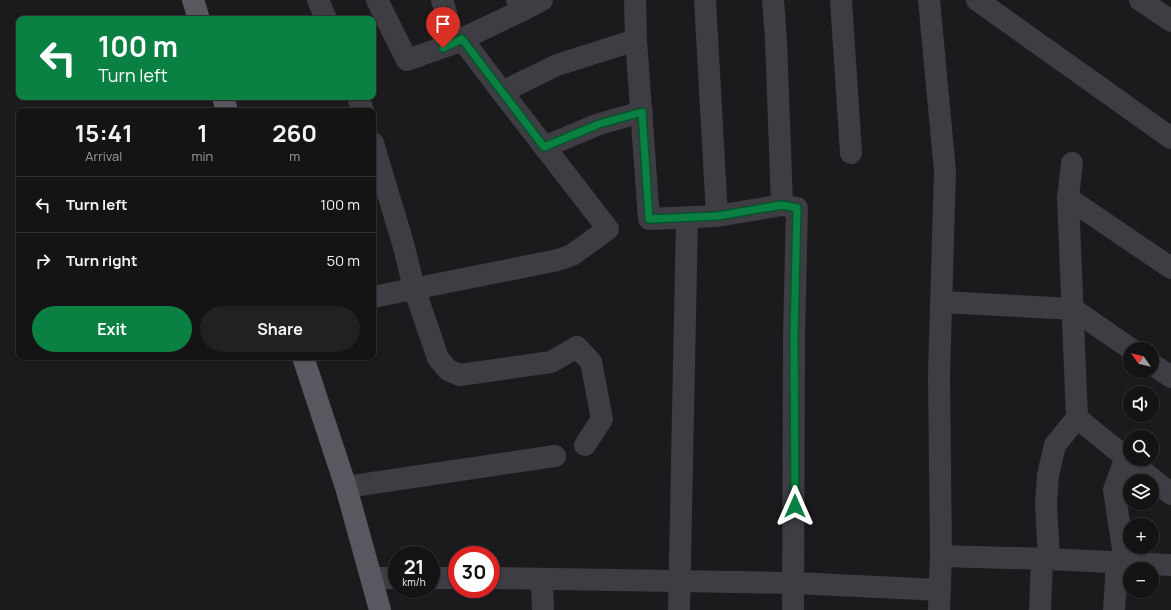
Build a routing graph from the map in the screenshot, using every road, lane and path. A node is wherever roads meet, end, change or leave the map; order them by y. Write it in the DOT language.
graph roads {
  1 [pos="193,0"];
  2 [pos="318,0"];
  3 [pos="377,0"];
  4 [pos="442,0"];
  5 [pos="542,0"];
  6 [pos="635,0"];
  7 [pos="705,0"];
  8 [pos="773,0"];
  9 [pos="841,0"];
  10 [pos="929,0"];
  11 [pos="977,0"];
  12 [pos="1140,0"];
  13 [pos="519,5"];
  14 [pos="198,16"];
  15 [pos="325,16"];
  16 [pos="1171,21"];
  17 [pos="636,40"];
  18 [pos="458,41"];
  19 [pos="502,92"];
  20 [pos="642,112"];
  21 [pos="1171,138"];
  22 [pos="544,147"];
  23 [pos="376,153"];
  24 [pos="851,153"];
  25 [pos="1072,164"];
  26 [pos="1068,198"];
  27 [pos="782,205"];
  28 [pos="717,216"];
  29 [pos="687,218"];
  30 [pos="1171,268"];
  31 [pos="414,288"];
  32 [pos="376,296"];
  33 [pos="941,302"];
  34 [pos="1073,310"];
  35 [pos="1123,344"];
  36 [pos="304,360"];
  37 [pos="1159,369"];
  38 [pos="1171,377"];
  39 [pos="1077,418"];
  40 [pos="585,445"];
  41 [pos="1123,455"];
  42 [pos="555,456"];
  43 [pos="1123,465"];
  44 [pos="1137,466"];
  45 [pos="346,487"];
  46 [pos="1171,494"];
  47 [pos="941,556"];
  48 [pos="1045,559"];
  49 [pos="1121,563"];
  50 [pos="1171,565"];
  51 [pos="372,578"];
  52 [pos="388,578"];
  53 [pos="500,578"];
  54 [pos="542,579"];
  55 [pos="680,582"];
  56 [pos="795,583"];
  57 [pos="940,600"];
  58 [pos="380,610"];
  59 [pos="543,610"];
  60 [pos="679,610"];
  61 [pos="793,610"];
  62 [pos="1040,610"];
  63 [pos="1114,610"];
  1 -- 14 [label="main road"];
  2 -- 15 [label="street"];
  3 -- 18 [label="street"];
  4 -- 18 [label="street"];
  5 -- 13 [label="street"];
  6 -- 17 [label="street"];
  7 -- 28 [label="street"];
  8 -- 27 [label="street"];
  9 -- 24 [label="street"];
  10 -- 33 [label="street"];
  11 -- 21 [label="street"];
  12 -- 16 [label="street"];
  13 -- 18 [label="street"];
  17 -- 19 [label="street"];
  17 -- 20 [label="street"];
  18 -- 19 [label="street"];
  19 -- 22 [label="street"];
  20 -- 22 [label="street"];
  20 -- 29 [label="street"];
  22 -- 31 [label="street"];
  23 -- 31 [label="street"];
  25 -- 26 [label="street"];
  26 -- 30 [label="street"];
  26 -- 34 [label="street"];
  27 -- 28 [label="street"];
  27 -- 56 [label="street"];
  28 -- 29 [label="street"];
  29 -- 55 [label="street"];
  31 -- 32 [label="street"];
  31 -- 40 [label="street"];
  33 -- 34 [label="street"];
  33 -- 47 [label="street"];
  34 -- 35 [label="street"];
  34 -- 39 [label="street"];
  36 -- 45 [label="main road"];
  37 -- 38 [label="street"];
  39 -- 41 [label="street"];
  39 -- 48 [label="street"];
  42 -- 45 [label="street"];
  43 -- 49 [label="street"];
  44 -- 46 [label="street"];
  45 -- 51 [label="main road"];
  47 -- 48 [label="street"];
  47 -- 57 [label="street"];
  48 -- 49 [label="street"];
  48 -- 62 [label="street"];
  49 -- 50 [label="street"];
  49 -- 63 [label="street"];
  51 -- 52 [label="street"];
  51 -- 58 [label="main road"];
  53 -- 54 [label="street"];
  54 -- 55 [label="street"];
  54 -- 59 [label="street"];
  55 -- 56 [label="street"];
  55 -- 60 [label="street"];
  56 -- 57 [label="street"];
  56 -- 61 [label="street"];
}
